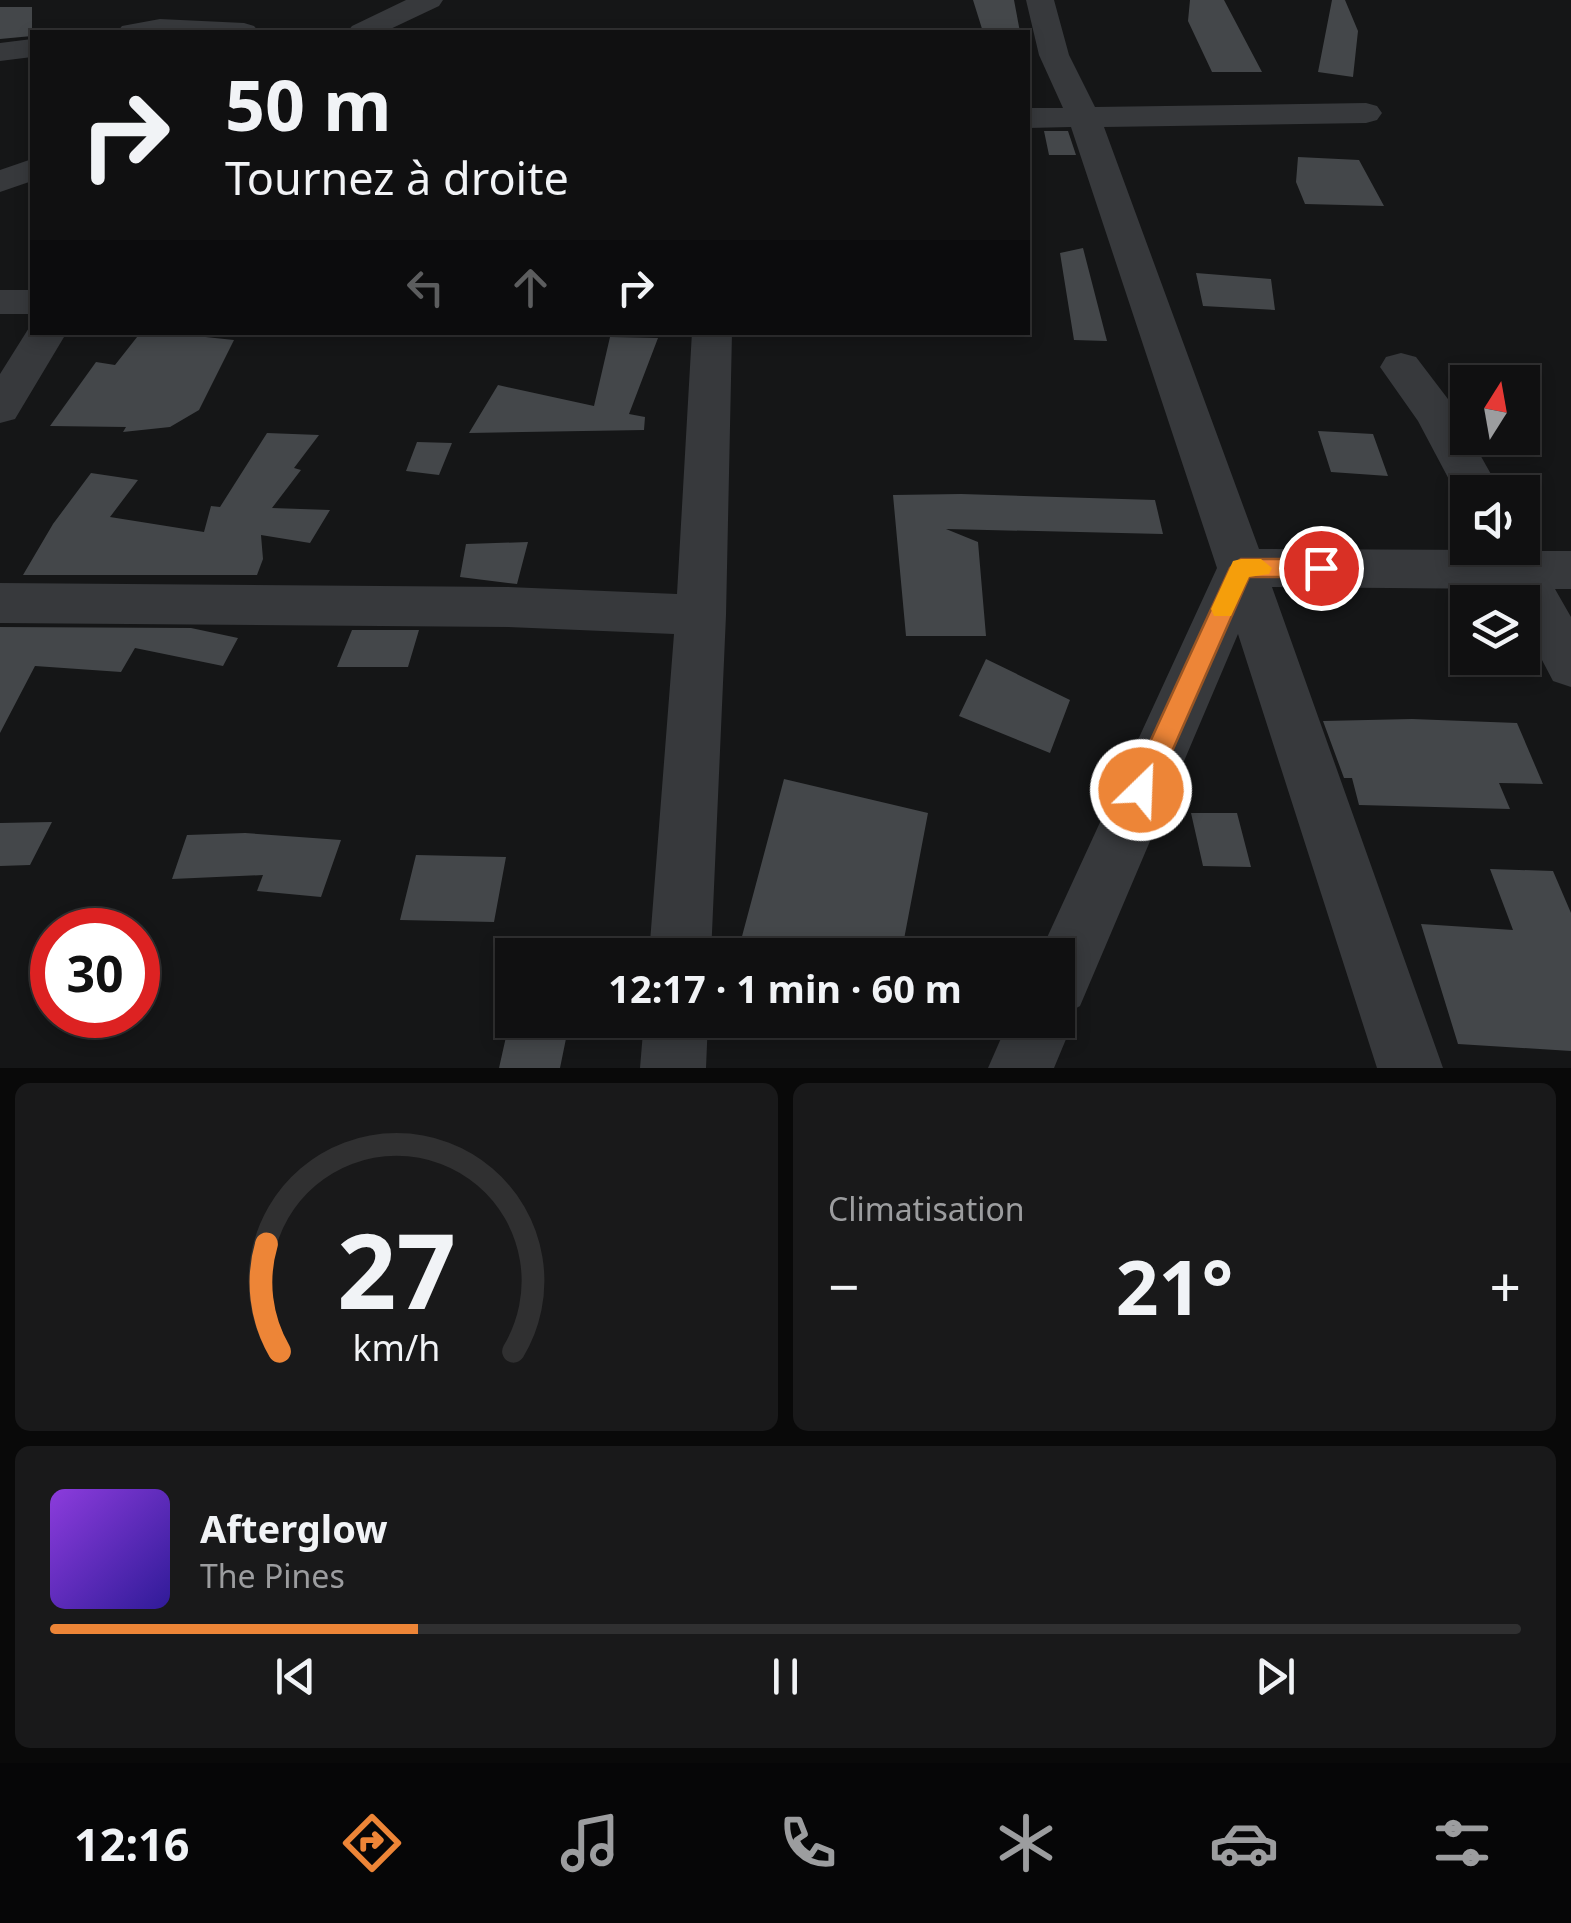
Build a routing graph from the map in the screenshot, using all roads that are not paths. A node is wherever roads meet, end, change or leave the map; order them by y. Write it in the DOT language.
graph roads {
  1 [pos="232,0"];
  2 [pos="429,0"];
  3 [pos="1040,0"];
  4 [pos="146,30"];
  5 [pos="199,30"];
  6 [pos="219,30"];
  7 [pos="366,30"];
  8 [pos="30,48"];
  9 [pos="0,52"];
  10 [pos="1366,113"];
  11 [pos="1030,118"];
  12 [pos="1085,119"];
  13 [pos="30,170"];
  14 [pos="0,182"];
  15 [pos="0,302"];
  16 [pos="30,302"];
  17 [pos="45,335"];
  18 [pos="712,335"];
  19 [pos="1401,367"];
  20 [pos="0,408"];
  21 [pos="1469,475"];
  22 [pos="1450,560"];
  23 [pos="1540,563"];
  24 [pos="1518,565"];
  25 [pos="1241,568"];
  26 [pos="1571,570"];
  27 [pos="0,603"];
  28 [pos="701,616"];
  29 [pos="1571,664"];
  30 [pos="681,938"];
  31 [pos="1075,945"];
  32 [pos="675,1038"];
  33 [pos="1034,1038"];
  34 [pos="673,1068"];
  35 [pos="1022,1068"];
  36 [pos="1410,1068"];
  1 -- 6 [label="street"];
  2 -- 7 [label="street"];
  3 -- 12 [label="street"];
  4 -- 5 [label="street"];
  8 -- 9 [label="street"];
  10 -- 12 [label="street"];
  11 -- 12 [label="street"];
  12 -- 25 [label="street"];
  13 -- 14 [label="street"];
  15 -- 16 [label="street"];
  17 -- 20 [label="street"];
  18 -- 28 [label="street"];
  19 -- 21 [label="street"];
  22 -- 25 [label="street"];
  23 -- 26 [label="street"];
  24 -- 29 [label="street"];
  25 -- 31 [label="street"];
  25 -- 36 [label="street"];
  27 -- 28 [label="street"];
  28 -- 30 [label="street"];
  32 -- 34 [label="street"];
  33 -- 35 [label="street"];
}
